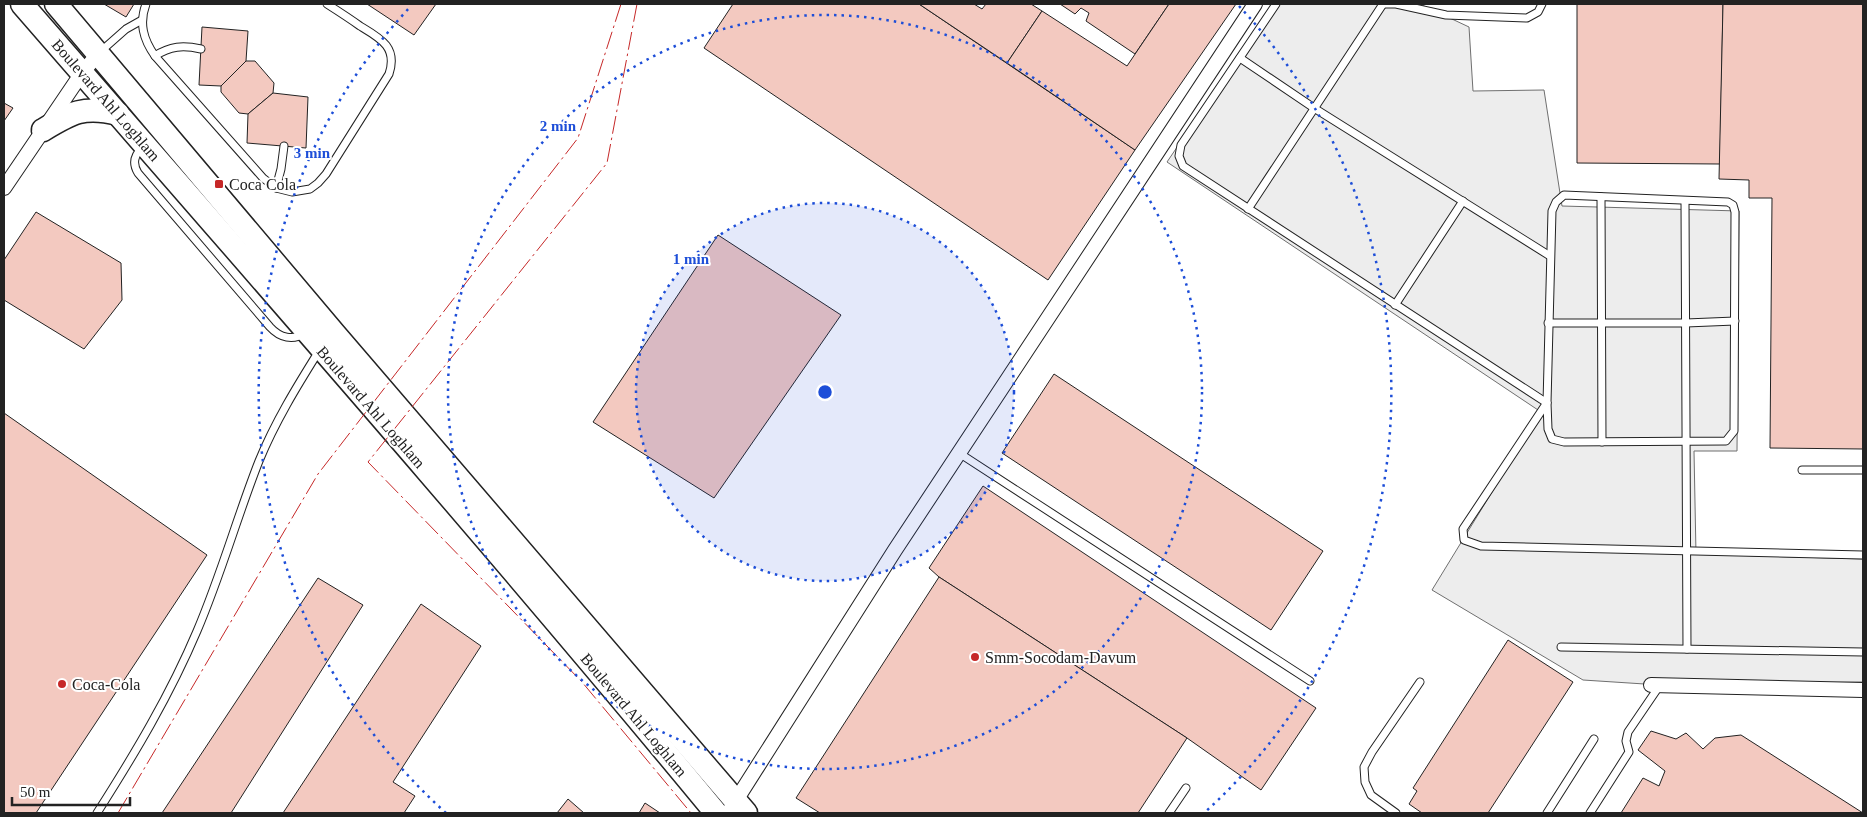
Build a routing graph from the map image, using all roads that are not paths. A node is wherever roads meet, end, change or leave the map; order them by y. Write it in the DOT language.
graph roads {
  1 [pos="22,4"];
  2 [pos="56,4"];
  3 [pos="146,4"];
  4 [pos="327,4"];
  5 [pos="1255,4"];
  6 [pos="1276,4"];
  7 [pos="1383,4"];
  8 [pos="1542,4"];
  9 [pos="142,20"];
  10 [pos="201,49"];
  11 [pos="98,54"];
  12 [pos="155,56"];
  13 [pos="1240,58"];
  14 [pos="82,73"];
  15 [pos="1314,108"];
  16 [pos="118,114"];
  17 [pos="43,130"];
  18 [pos="284,146"];
  19 [pos="4,188"];
  20 [pos="276,188"];
  21 [pos="1601,197"];
  22 [pos="1463,201"];
  23 [pos="1685,201"];
  24 [pos="1248,209"];
  25 [pos="1550,256"];
  26 [pos="1395,305"];
  27 [pos="1735,321"];
  28 [pos="1548,323"];
  29 [pos="1602,323"];
  30 [pos="1686,323"];
  31 [pos="320,338"];
  32 [pos="1546,403"];
  33 [pos="1602,442"];
  34 [pos="1686,442"];
  35 [pos="959,453"];
  36 [pos="1802,470"];
  37 [pos="1863,470"];
  38 [pos="1686,551"];
  39 [pos="1863,555"];
  40 [pos="1561,647"];
  41 [pos="1687,649"];
  42 [pos="1863,652"];
  43 [pos="1310,681"];
  44 [pos="1420,682"];
  45 [pos="1656,685"];
  46 [pos="1863,690"];
  47 [pos="637,701"];
  48 [pos="1594,739"];
  49 [pos="1186,788"];
  50 [pos="736,809"];
  51 [pos="97,813"];
  52 [pos="716,813"];
  53 [pos="1169,813"];
  54 [pos="1396,813"];
  55 [pos="1547,813"];
  56 [pos="1590,813"];
  1 -- 14 [label="main road, Boulevard Ahl Loghlam"];
  2 -- 11 [label="main road, Boulevard Ahl Loghlam"];
  3 -- 9 [label="lane"];
  4 -- 20 [label="lane"];
  5 -- 35 [label="street"];
  6 -- 13 [label="lane"];
  7 -- 8 [label="lane"];
  7 -- 15 [label="lane"];
  9 -- 11 [label="lane"];
  9 -- 12 [label="lane"];
  10 -- 12 [label="lane"];
  11 -- 14 [label="street"];
  11 -- 31 [label="main road, Boulevard Ahl Loghlam"];
  12 -- 20 [label="lane"];
  13 -- 15 [label="lane"];
  13 -- 24 [label="lane"];
  14 -- 16 [label="main road, Boulevard Ahl Loghlam"];
  14 -- 17 [label="street"];
  15 -- 22 [label="lane"];
  15 -- 24 [label="lane"];
  16 -- 17 [label="main road"];
  16 -- 31 [label="main road, Boulevard Ahl Loghlam"];
  17 -- 19 [label="street"];
  18 -- 20 [label="lane"];
  21 -- 23 [label="lane"];
  21 -- 25 [label="lane"];
  21 -- 29 [label="lane"];
  22 -- 25 [label="lane"];
  22 -- 26 [label="lane"];
  23 -- 27 [label="lane"];
  23 -- 30 [label="lane"];
  24 -- 26 [label="lane"];
  25 -- 28 [label="lane"];
  26 -- 32 [label="lane"];
  27 -- 30 [label="lane"];
  27 -- 34 [label="lane"];
  28 -- 29 [label="lane"];
  28 -- 32 [label="lane"];
  29 -- 30 [label="lane"];
  29 -- 33 [label="lane"];
  30 -- 34 [label="lane"];
  31 -- 47 [label="main road, Boulevard Ahl Loghlam"];
  31 -- 51 [label="lane"];
  32 -- 33 [label="lane"];
  32 -- 38 [label="lane"];
  33 -- 34 [label="lane"];
  34 -- 38 [label="lane"];
  35 -- 43 [label="lane"];
  35 -- 50 [label="street"];
  36 -- 37 [label="lane"];
  38 -- 39 [label="lane"];
  38 -- 41 [label="lane"];
  40 -- 41 [label="lane"];
  41 -- 42 [label="lane"];
  44 -- 54 [label="lane"];
  45 -- 46 [label="street"];
  45 -- 56 [label="lane"];
  47 -- 50 [label="main road, Boulevard Ahl Loghlam"];
  47 -- 52 [label="main road, Boulevard Ahl Loghlam"];
  48 -- 55 [label="lane"];
  49 -- 53 [label="lane"];
}
